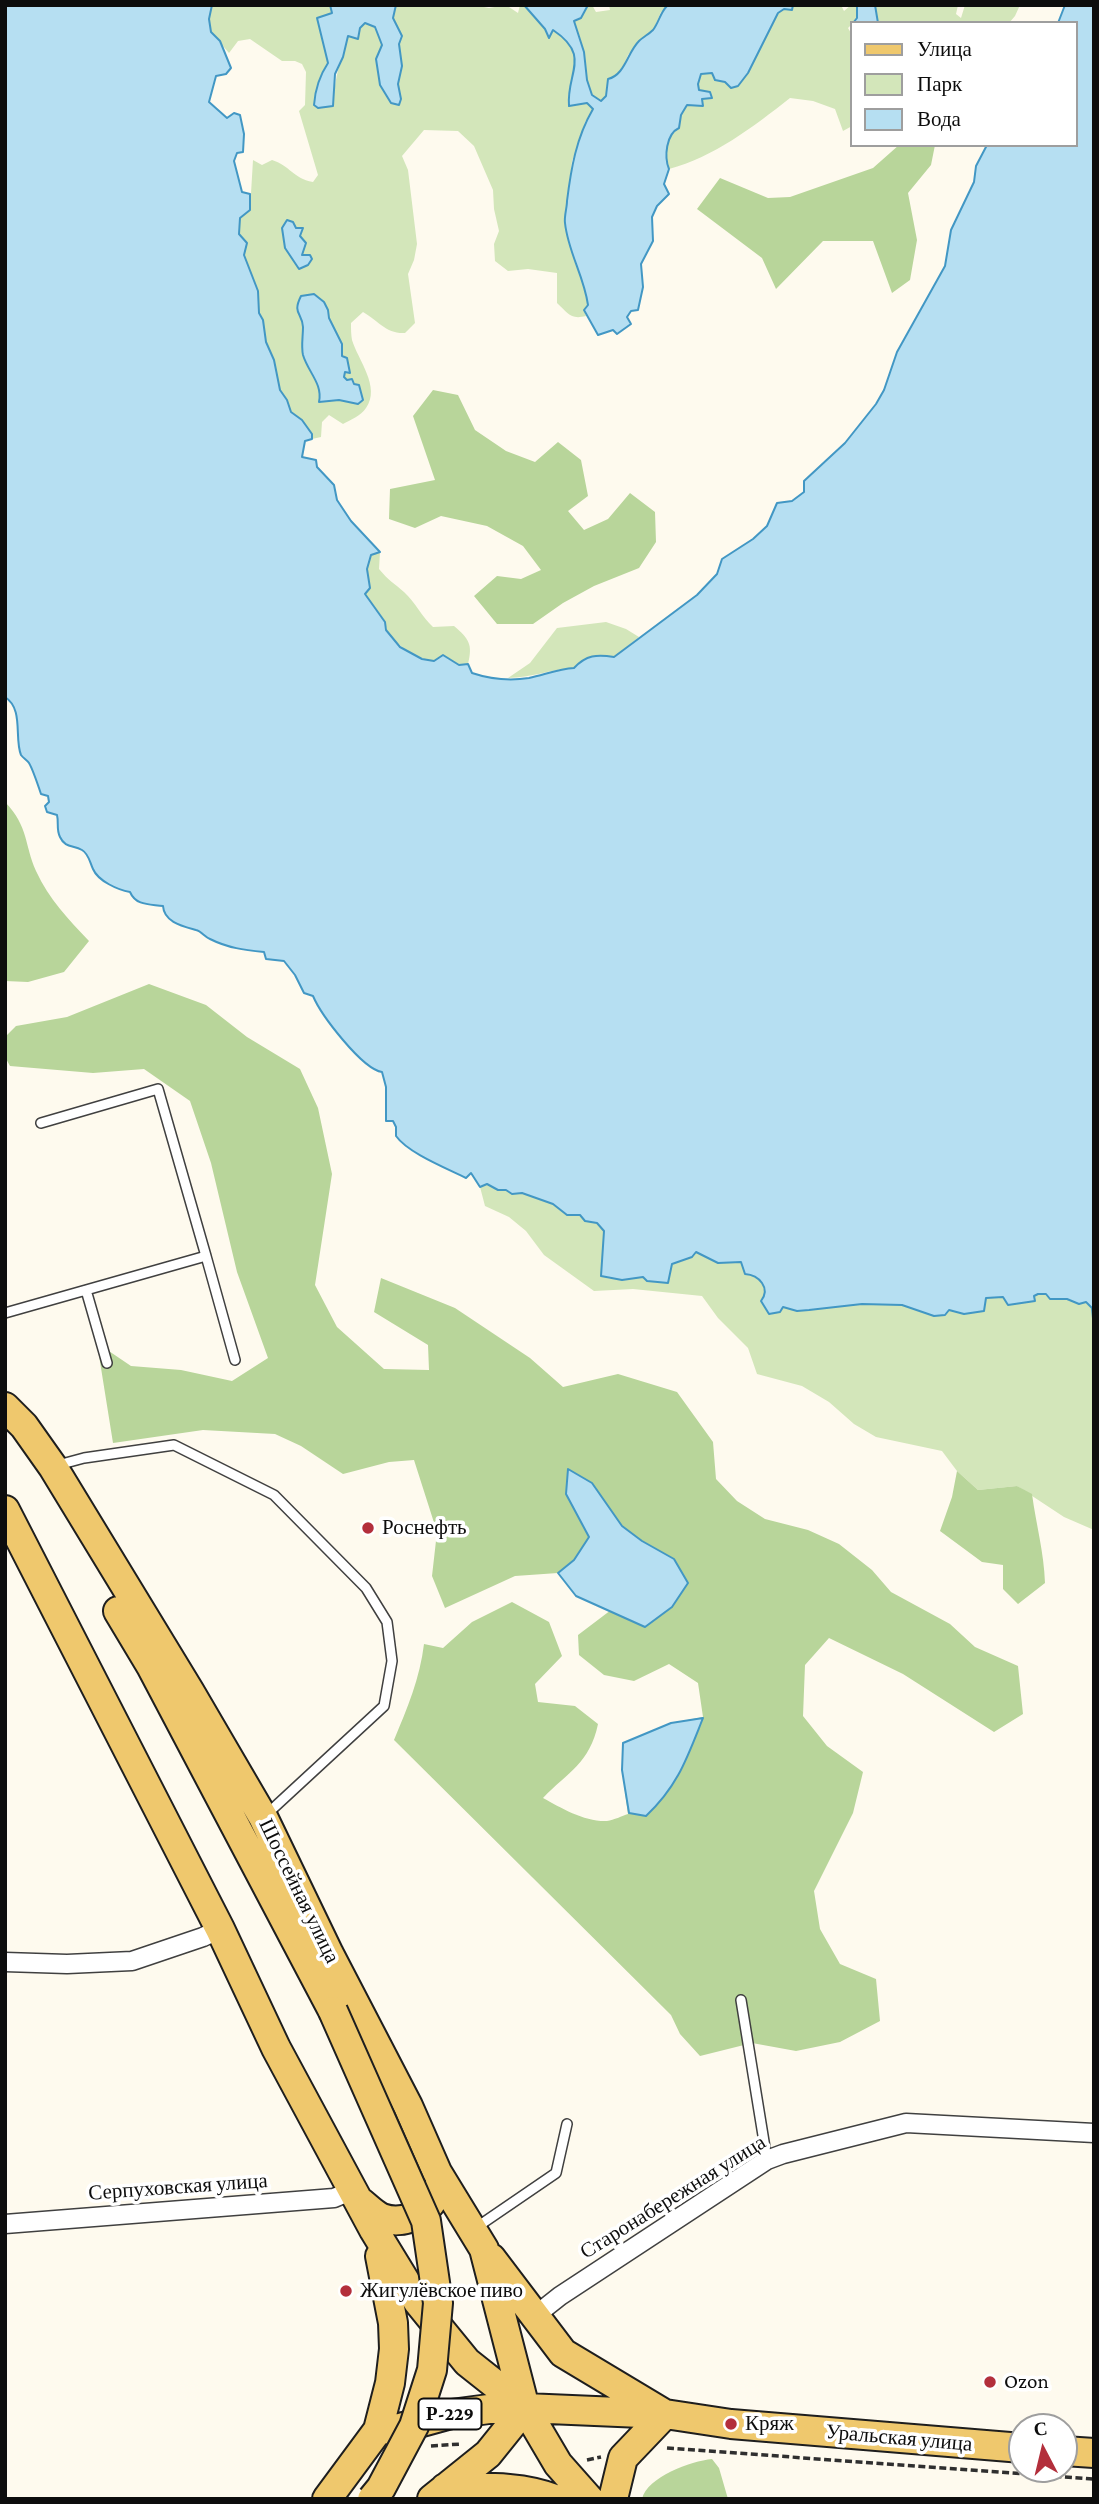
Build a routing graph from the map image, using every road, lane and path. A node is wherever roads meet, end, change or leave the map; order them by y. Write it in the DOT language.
graph roads {
  1 [pos="41,1123"];
  2 [pos="206,1256"];
  3 [pos="86,1290"];
  4 [pos="5,1313"];
  5 [pos="236,1360"];
  6 [pos="107,1363"];
  7 [pos="5,1408"];
  8 [pos="5,1423"];
  9 [pos="53,1467"];
  10 [pos="5,1510"];
  11 [pos="263,1817"];
  12 [pos="220,1929"];
  13 [pos="5,1962"];
  14 [pos="741,2000"];
  15 [pos="567,2124"];
  16 [pos="1094,2133"];
  17 [pos="767,2160"];
  18 [pos="437,2172"];
  19 [pos="355,2195"];
  20 [pos="5,2224"];
  21 [pos="374,2230"];
  22 [pos="478,2239"];
  23 [pos="536,2315"];
  24 [pos="525,2408"];
  25 [pos="665,2414"];
  26 [pos="378,2430"];
  27 [pos="465,2443"];
  28 [pos="428,2447"];
  29 [pos="1008,2447"];
  30 [pos="657,2452"];
  31 [pos="1094,2479"];
  32 [pos="439,2493"];
  33 [pos="340,2496"];
  34 [pos="372,2499"];
  35 [pos="555,2499"];
  36 [pos="589,2499"];
  37 [pos="613,2499"];
  1 -- 2 [label="lane"];
  2 -- 3 [label="lane"];
  2 -- 5 [label="lane"];
  3 -- 4 [label="lane"];
  3 -- 6 [label="lane"];
  7 -- 9 [label="main road, Шоссейная улица"];
  8 -- 34 [label="main road, Шоссейная улица, bridge"];
  9 -- 11 [label="main road, Шоссейная улица"];
  9 -- 11 [label="lane"];
  10 -- 12 [label="main road"];
  11 -- 18 [label="main road, Шоссейная улица"];
  12 -- 13 [label="street"];
  12 -- 19 [label="main road"];
  14 -- 17 [label="lane"];
  15 -- 22 [label="lane"];
  16 -- 17 [label="street, Старонабережная улица"];
  17 -- 23 [label="street, Старонабережная улица"];
  18 -- 19 [label="main road"];
  18 -- 22 [label="main road, Шоссейная улица"];
  19 -- 20 [label="street, Серпуховская улица"];
  19 -- 21 [label="main road"];
  21 -- 24 [label="main road"];
  21 -- 26 [label="main road"];
  22 -- 23 [label="main road"];
  22 -- 24 [label="main road, Шоссейная улица"];
  23 -- 25 [label="main road"];
  24 -- 25 [label="main road, Уральская улица"];
  24 -- 26 [label="main road, Р-229"];
  24 -- 32 [label="main road, Р-229"];
  24 -- 36 [label="main road"];
  25 -- 29 [label="main road, Уральская улица"];
  25 -- 37 [label="main road"];
  26 -- 33 [label="main road"];
  27 -- 28 [label="path"];
  30 -- 31 [label="path"];
  32 -- 35 [label="main road"];
}
